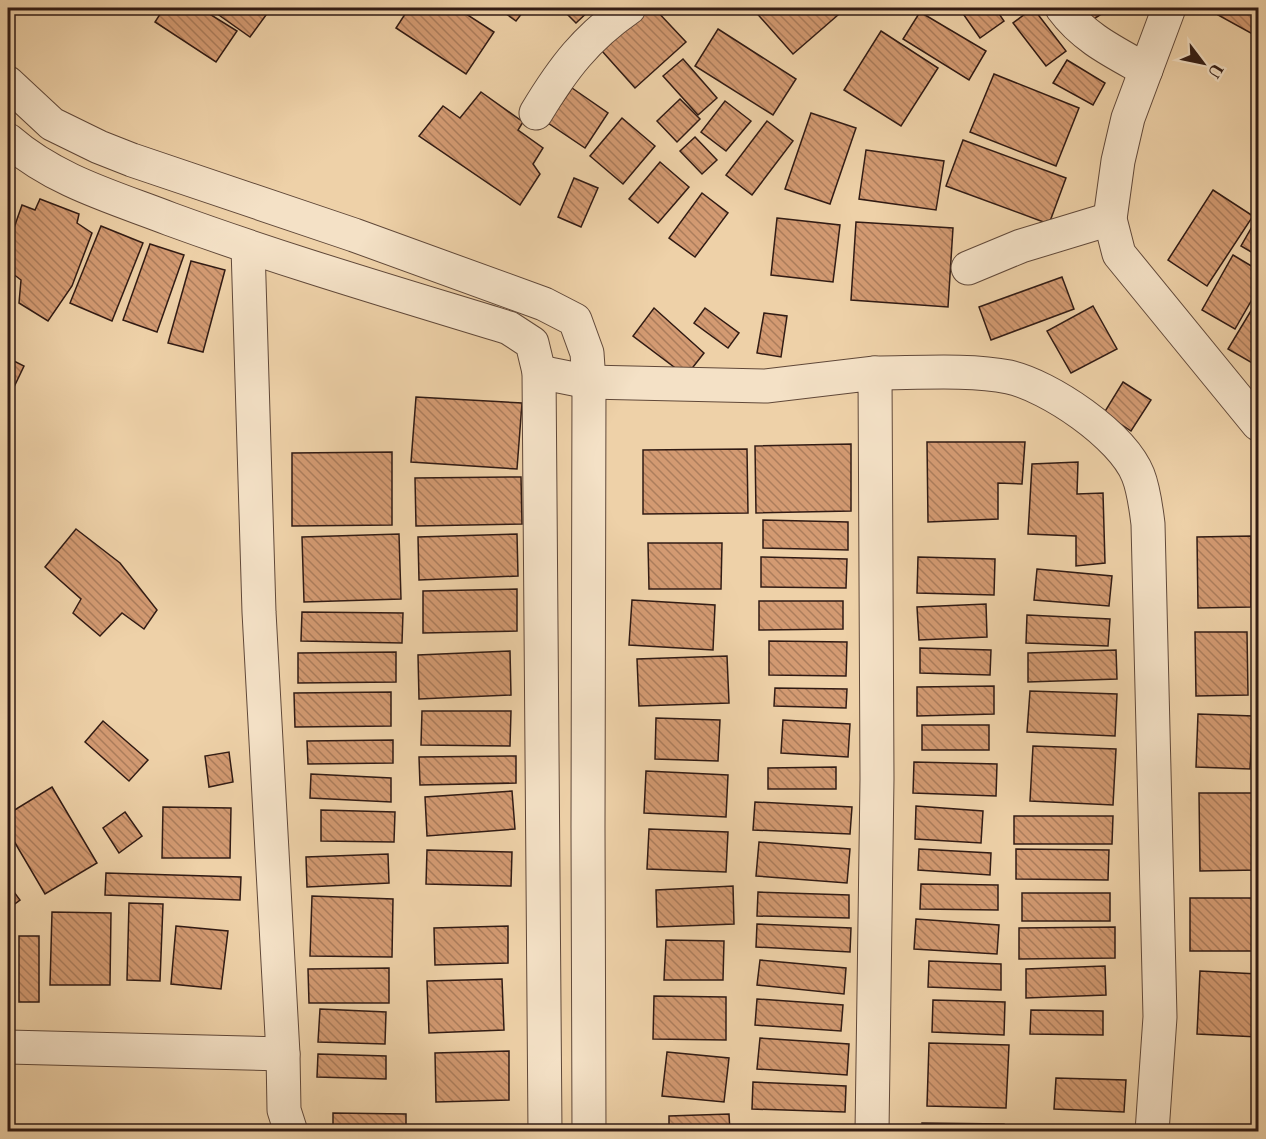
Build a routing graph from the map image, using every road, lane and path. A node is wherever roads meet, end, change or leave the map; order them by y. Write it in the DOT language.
graph roads {
  1 [pos="629,8"];
  2 [pos="1062,8"];
  3 [pos="1169,8"];
  4 [pos="1146,70"];
  5 [pos="8,83"];
  6 [pos="536,113"];
  7 [pos="11,152"];
  8 [pos="1110,219"];
  9 [pos="248,247"];
  10 [pos="968,268"];
  11 [pos="544,304"];
  12 [pos="508,328"];
  13 [pos="539,372"];
  14 [pos="875,373"];
  15 [pos="589,382"];
  16 [pos="1258,424"];
  17 [pos="8,1047"];
  18 [pos="283,1054"];
  19 [pos="291,1131"];
  20 [pos="545,1131"];
  21 [pos="589,1131"];
  22 [pos="872,1131"];
  23 [pos="1152,1131"];
  1 -- 6 [label="street"];
  2 -- 4 [label="street"];
  3 -- 4 [label="street"];
  4 -- 8 [label="street"];
  5 -- 11 [label="street"];
  7 -- 9 [label="street"];
  8 -- 10 [label="street"];
  8 -- 16 [label="street"];
  9 -- 12 [label="street"];
  9 -- 18 [label="street"];
  11 -- 12 [label="street"];
  11 -- 15 [label="street"];
  12 -- 13 [label="street"];
  13 -- 15 [label="street"];
  13 -- 20 [label="street"];
  14 -- 15 [label="street"];
  14 -- 22 [label="street"];
  14 -- 23 [label="street"];
  15 -- 21 [label="street"];
  17 -- 18 [label="street"];
  18 -- 19 [label="street"];
}
